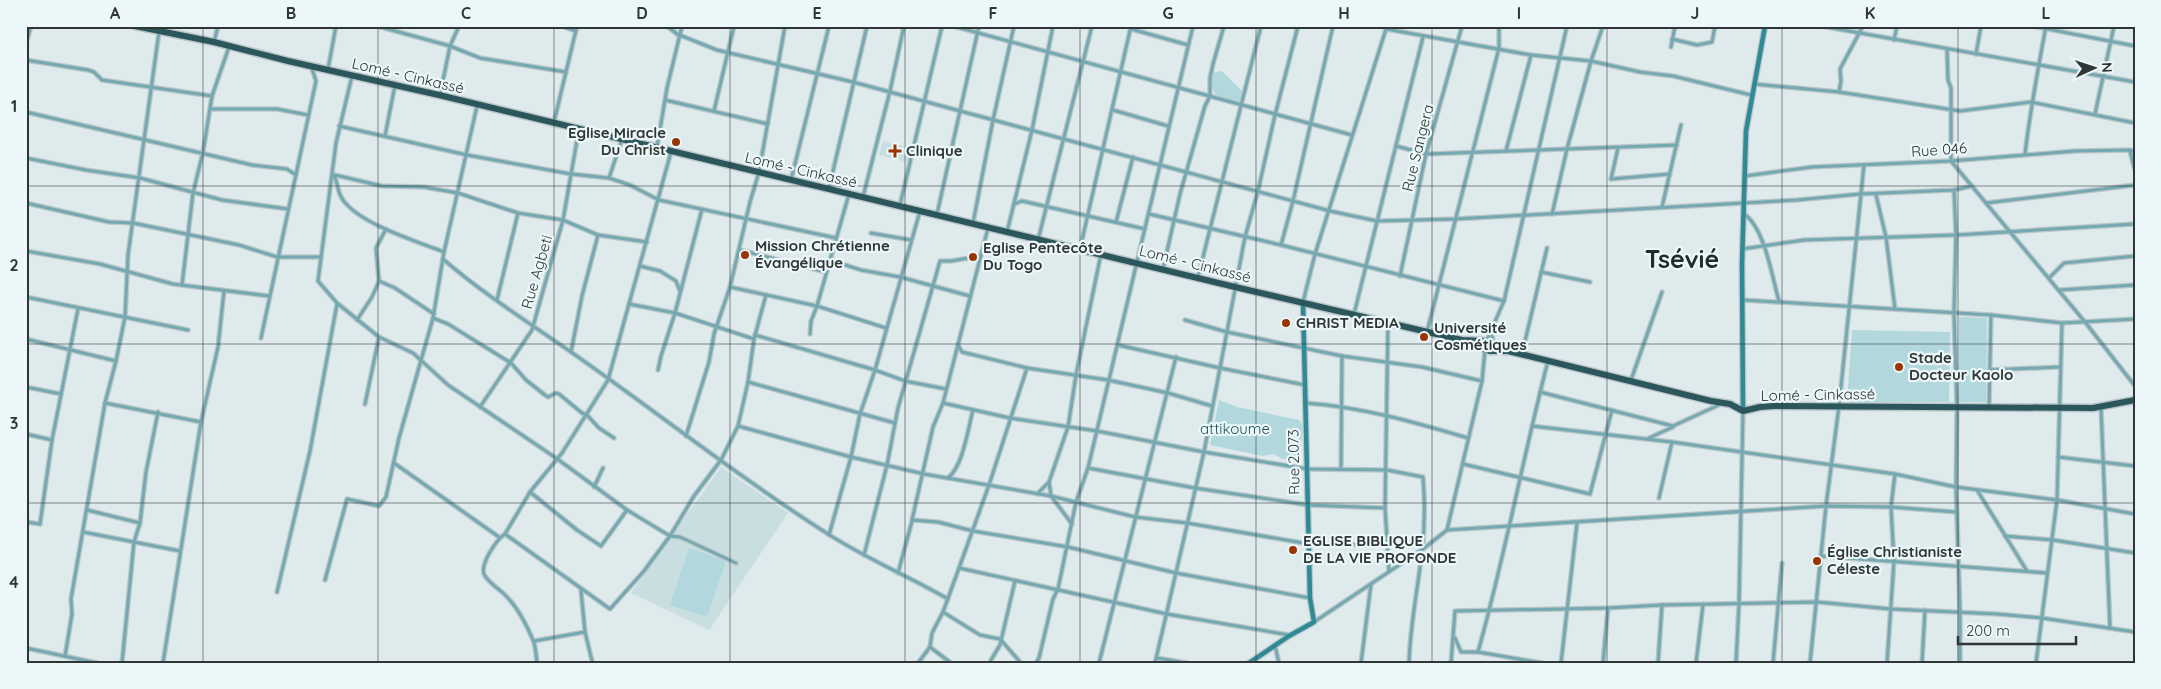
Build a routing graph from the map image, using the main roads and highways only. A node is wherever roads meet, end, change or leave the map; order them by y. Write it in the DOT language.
graph roads {
  1 [pos="135,26"];
  2 [pos="1462,340"];
  3 [pos="1508,351"];
  4 [pos="2135,400"];
  1 -- 2 [label="highway, Lomé - Cinkassé"];
  2 -- 3 [label="highway, Lomé - Cinkassé"];
  2 -- 3 [label="highway, Lomé - Cinkassé"];
  3 -- 4 [label="highway, Lomé - Cinkassé"];
}
